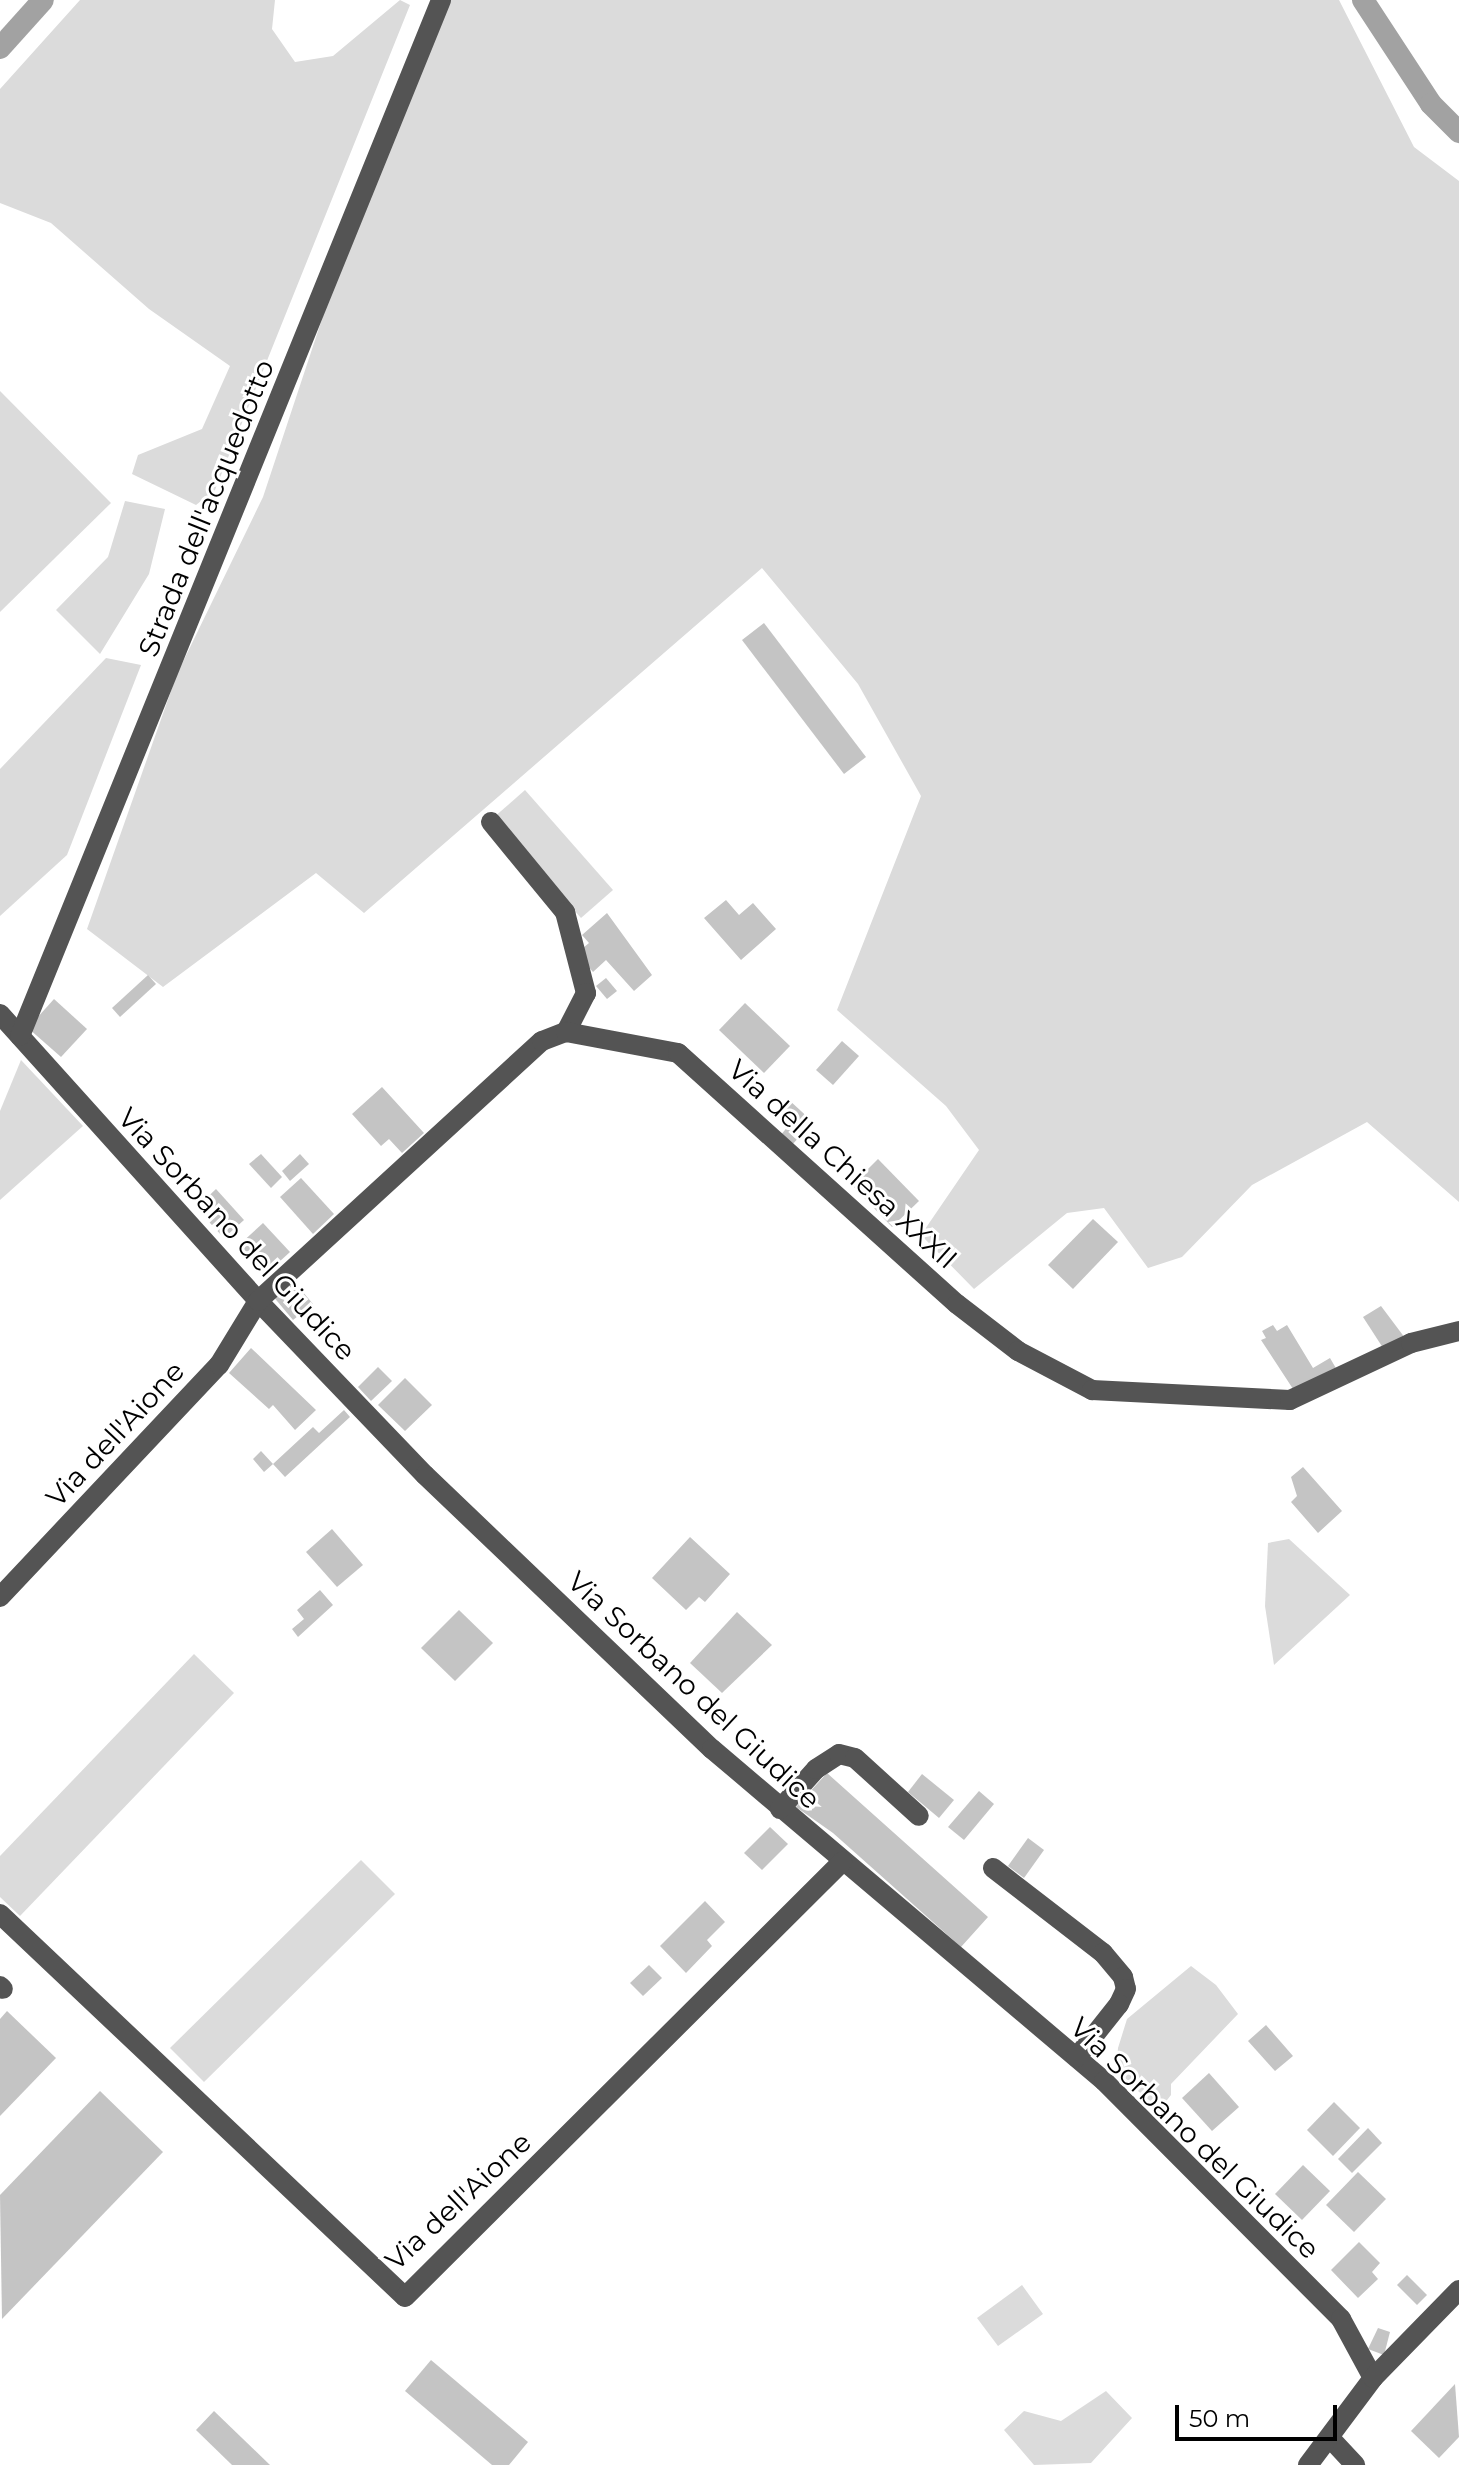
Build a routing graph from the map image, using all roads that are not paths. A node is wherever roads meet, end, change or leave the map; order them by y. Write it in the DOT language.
graph roads {
  1 [pos="441,0"];
  2 [pos="491,822"];
  3 [pos="0,1014"];
  4 [pos="566,1032"];
  5 [pos="20,1036"];
  6 [pos="258,1301"];
  7 [pos="1459,1331"];
  8 [pos="0,1597"];
  9 [pos="780,1809"];
  10 [pos="919,1816"];
  11 [pos="842,1862"];
  12 [pos="993,1868"];
  13 [pos="0,1914"];
  14 [pos="1077,2057"];
  15 [pos="1459,2290"];
  16 [pos="1373,2378"];
  17 [pos="1330,2438"];
  18 [pos="1308,2465"];
  19 [pos="1355,2465"];
  1 -- 5 [label="street, Strada dell'acquedotto"];
  2 -- 4 [label="street"];
  3 -- 5 [label="street, Via Sorbano del Giudice"];
  4 -- 6 [label="street"];
  4 -- 7 [label="street, Via della Chiesa XXXII"];
  5 -- 6 [label="street, Via Sorbano del Giudice"];
  6 -- 8 [label="street, Via dell'Aione"];
  6 -- 9 [label="street, Via Sorbano del Giudice"];
  9 -- 10 [label="street"];
  9 -- 11 [label="street, Via Sorbano del Giudice"];
  11 -- 13 [label="street, Via dell'Aione"];
  11 -- 14 [label="street, Via Sorbano del Giudice"];
  12 -- 14 [label="street"];
  14 -- 16 [label="street, Via Sorbano del Giudice"];
  15 -- 16 [label="street"];
  16 -- 17 [label="street"];
  17 -- 18 [label="street"];
  17 -- 19 [label="street"];
}
